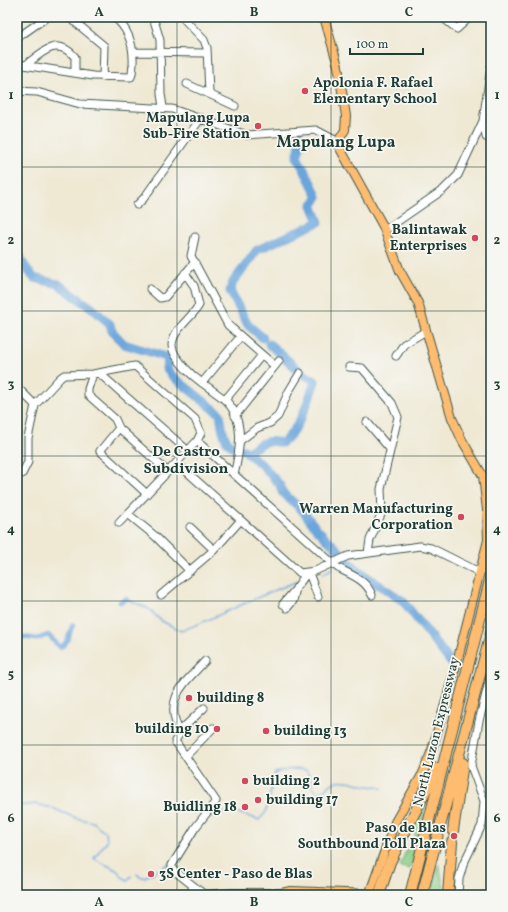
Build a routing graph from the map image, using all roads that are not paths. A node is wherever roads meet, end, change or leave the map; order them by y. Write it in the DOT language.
graph roads {
  1 [pos="47,17"];
  2 [pos="69,17"];
  3 [pos="114,17"];
  4 [pos="153,17"];
  5 [pos="182,17"];
  6 [pos="324,17"];
  7 [pos="442,17"];
  8 [pos="470,17"];
  9 [pos="17,38"];
  10 [pos="134,52"];
  11 [pos="161,53"];
  12 [pos="207,53"];
  13 [pos="17,64"];
  14 [pos="26,65"];
  15 [pos="491,67"];
  16 [pos="75,73"];
  17 [pos="103,77"];
  18 [pos="187,84"];
  19 [pos="17,91"];
  20 [pos="209,93"];
  21 [pos="488,104"];
  22 [pos="236,106"];
  23 [pos="160,107"];
  24 [pos="484,115"];
  25 [pos="201,118"];
  26 [pos="491,139"];
  27 [pos="337,142"];
  28 [pos="137,205"];
  29 [pos="385,230"];
  30 [pos="195,237"];
  31 [pos="195,262"];
  32 [pos="185,273"];
  33 [pos="150,289"];
  34 [pos="426,331"];
  35 [pos="240,337"];
  36 [pos="262,355"];
  37 [pos="396,356"];
  38 [pos="349,367"];
  39 [pos="96,373"];
  40 [pos="300,373"];
  41 [pos="202,383"];
  42 [pos="17,387"];
  43 [pos="225,400"];
  44 [pos="35,405"];
  45 [pos="235,416"];
  46 [pos="367,422"];
  47 [pos="119,428"];
  48 [pos="241,440"];
  49 [pos="197,441"];
  50 [pos="390,449"];
  51 [pos="188,451"];
  52 [pos="177,463"];
  53 [pos="168,472"];
  54 [pos="22,474"];
  55 [pos="234,475"];
  56 [pos="147,494"];
  57 [pos="128,514"];
  58 [pos="240,521"];
  59 [pos="119,523"];
  60 [pos="190,527"];
  61 [pos="214,550"];
  62 [pos="368,553"];
  63 [pos="333,562"];
  64 [pos="190,571"];
  65 [pos="479,572"];
  66 [pos="308,573"];
  67 [pos="491,576"];
  68 [pos="161,595"];
  69 [pos="372,595"];
  70 [pos="318,597"];
  71 [pos="285,606"];
  72 [pos="491,633"];
  73 [pos="205,661"];
  74 [pos="491,674"];
  75 [pos="204,708"];
  76 [pos="470,718"];
  77 [pos="213,728"];
  78 [pos="180,733"];
  79 [pos="451,733"];
  80 [pos="186,756"];
  81 [pos="453,831"];
  82 [pos="452,842"];
  83 [pos="193,886"];
  84 [pos="205,894"];
  85 [pos="282,894"];
  86 [pos="190,895"];
  87 [pos="200,895"];
  88 [pos="376,895"];
  89 [pos="410,895"];
  90 [pos="422,895"];
  91 [pos="448,895"];
  92 [pos="458,895"];
  1 -- 9 [label="street"];
  2 -- 17 [label="street"];
  3 -- 10 [label="street"];
  4 -- 11 [label="street"];
  5 -- 12 [label="street"];
  6 -- 27 [label="main road"];
  7 -- 8 [label="street"];
  10 -- 11 [label="street"];
  10 -- 17 [label="street"];
  11 -- 12 [label="street"];
  11 -- 23 [label="street"];
  12 -- 20 [label="street"];
  13 -- 14 [label="street"];
  14 -- 16 [label="street"];
  14 -- 16 [label="street"];
  15 -- 21 [label="street"];
  16 -- 17 [label="street"];
  18 -- 20 [label="street"];
  19 -- 23 [label="street"];
  20 -- 22 [label="street"];
  21 -- 24 [label="street"];
  23 -- 25 [label="street"];
  24 -- 26 [label="street"];
  24 -- 29 [label="street"];
  25 -- 27 [label="street"];
  25 -- 28 [label="street"];
  27 -- 29 [label="main road"];
  29 -- 34 [label="main road"];
  30 -- 31 [label="street"];
  31 -- 32 [label="street"];
  31 -- 35 [label="street"];
  32 -- 33 [label="street"];
  32 -- 41 [label="street"];
  34 -- 37 [label="street"];
  34 -- 65 [label="main road"];
  35 -- 36 [label="street"];
  35 -- 41 [label="street"];
  36 -- 43 [label="street"];
  36 -- 45 [label="street"];
  38 -- 50 [label="street"];
  39 -- 44 [label="street"];
  39 -- 47 [label="street"];
  39 -- 49 [label="street"];
  39 -- 51 [label="street"];
  40 -- 48 [label="street"];
  41 -- 43 [label="street"];
  42 -- 44 [label="street"];
  43 -- 45 [label="street"];
  44 -- 54 [label="street"];
  45 -- 48 [label="street"];
  46 -- 50 [label="street"];
  47 -- 53 [label="street"];
  47 -- 56 [label="street"];
  48 -- 55 [label="street"];
  49 -- 51 [label="street"];
  49 -- 55 [label="street"];
  50 -- 62 [label="street"];
  51 -- 52 [label="street"];
  52 -- 53 [label="street"];
  52 -- 58 [label="street"];
  53 -- 56 [label="street"];
  55 -- 63 [label="street"];
  56 -- 57 [label="street"];
  57 -- 59 [label="street"];
  57 -- 64 [label="street"];
  58 -- 61 [label="street"];
  58 -- 66 [label="street"];
  60 -- 61 [label="street"];
  61 -- 64 [label="street"];
  62 -- 63 [label="street"];
  62 -- 65 [label="street"];
  63 -- 66 [label="street"];
  63 -- 69 [label="street"];
  64 -- 68 [label="street"];
  65 -- 88 [label="main road"];
  66 -- 70 [label="street"];
  66 -- 71 [label="street"];
  67 -- 79 [label="highway, North Luzon Expressway"];
  72 -- 76 [label="highway, North Luzon Expressway"];
  73 -- 78 [label="street"];
  74 -- 92 [label="street"];
  75 -- 78 [label="street"];
  76 -- 81 [label="highway"];
  76 -- 90 [label="highway, North Luzon Expressway"];
  77 -- 80 [label="street"];
  78 -- 80 [label="street"];
  79 -- 88 [label="highway"];
  79 -- 89 [label="highway, North Luzon Expressway"];
  80 -- 83 [label="street"];
  82 -- 91 [label="highway"];
  83 -- 84 [label="street"];
  83 -- 86 [label="street"];
  84 -- 85 [label="main road"];
  84 -- 87 [label="main road"];
  85 -- 88 [label="main road"];
}
